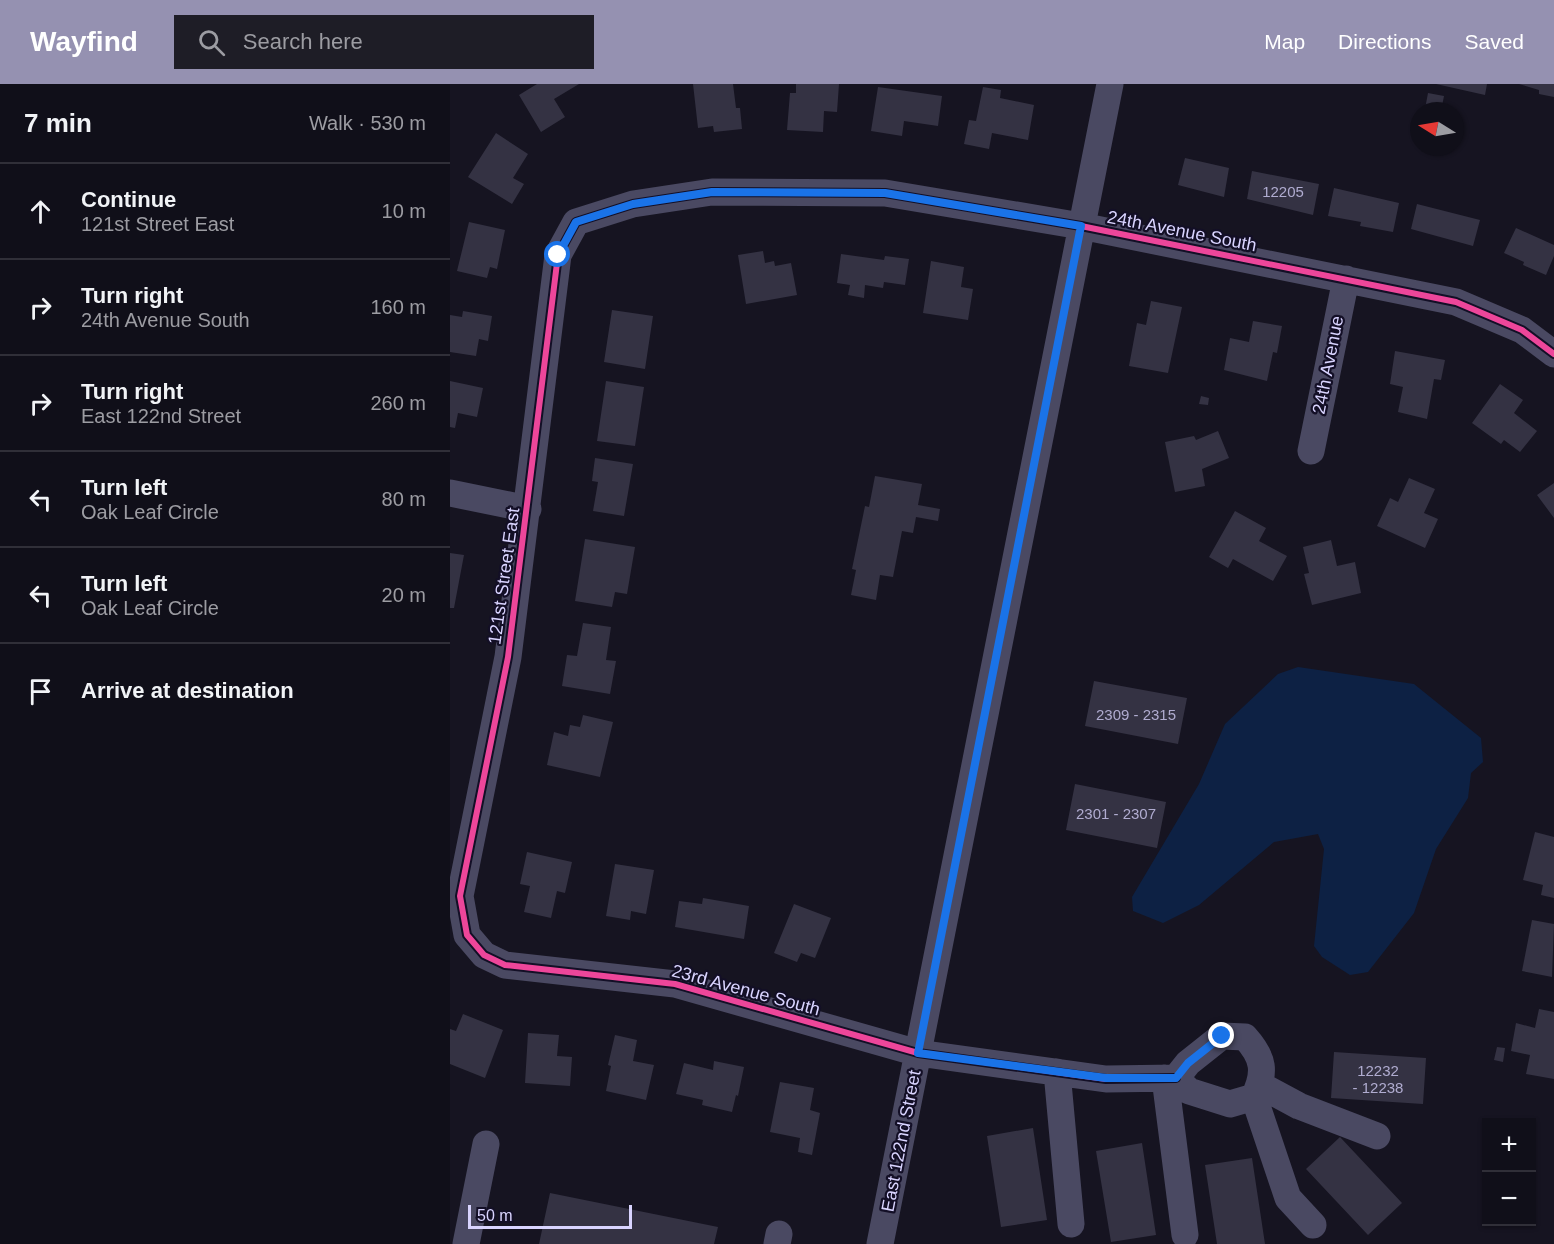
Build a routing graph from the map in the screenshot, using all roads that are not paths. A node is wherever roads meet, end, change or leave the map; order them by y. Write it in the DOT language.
graph roads {
  1 [pos="1110,84"];
  2 [pos="576,222"];
  3 [pos="1081,226"];
  4 [pos="1346,279"];
  5 [pos="1554,354"];
  6 [pos="1311,451"];
  7 [pos="450,493"];
  8 [pos="528,509"];
  9 [pos="466,935"];
  10 [pos="918,1053"];
  11 [pos="1057,1072"];
  12 [pos="1171,1078"];
  13 [pos="1257,1091"];
  14 [pos="1377,1136"];
  15 [pos="486,1144"];
  16 [pos="1071,1224"];
  17 [pos="1313,1225"];
  18 [pos="1185,1235"];
  19 [pos="466,1244"];
  20 [pos="880,1244"];
  1 -- 3 [label="street, East 122nd Street"];
  2 -- 3 [label="street, 24th Avenue South"];
  2 -- 8 [label="street, 121st Street East"];
  3 -- 4 [label="street, 24th Avenue South"];
  3 -- 10 [label="street, East 122nd Street"];
  4 -- 5 [label="street, 24th Avenue South"];
  4 -- 6 [label="street, 24th Avenue"];
  7 -- 8 [label="street"];
  8 -- 9 [label="street, 121st Street East"];
  9 -- 10 [label="street, 23rd Avenue South"];
  10 -- 11 [label="street, 23rd Avenue South"];
  10 -- 20 [label="street, East 122nd Street"];
  11 -- 12 [label="street, 23rd Avenue South"];
  11 -- 16 [label="street"];
  12 -- 13 [label="street"];
  12 -- 13 [label="street"];
  12 -- 18 [label="street"];
  13 -- 14 [label="street"];
  13 -- 17 [label="street"];
  15 -- 19 [label="street"];
}
